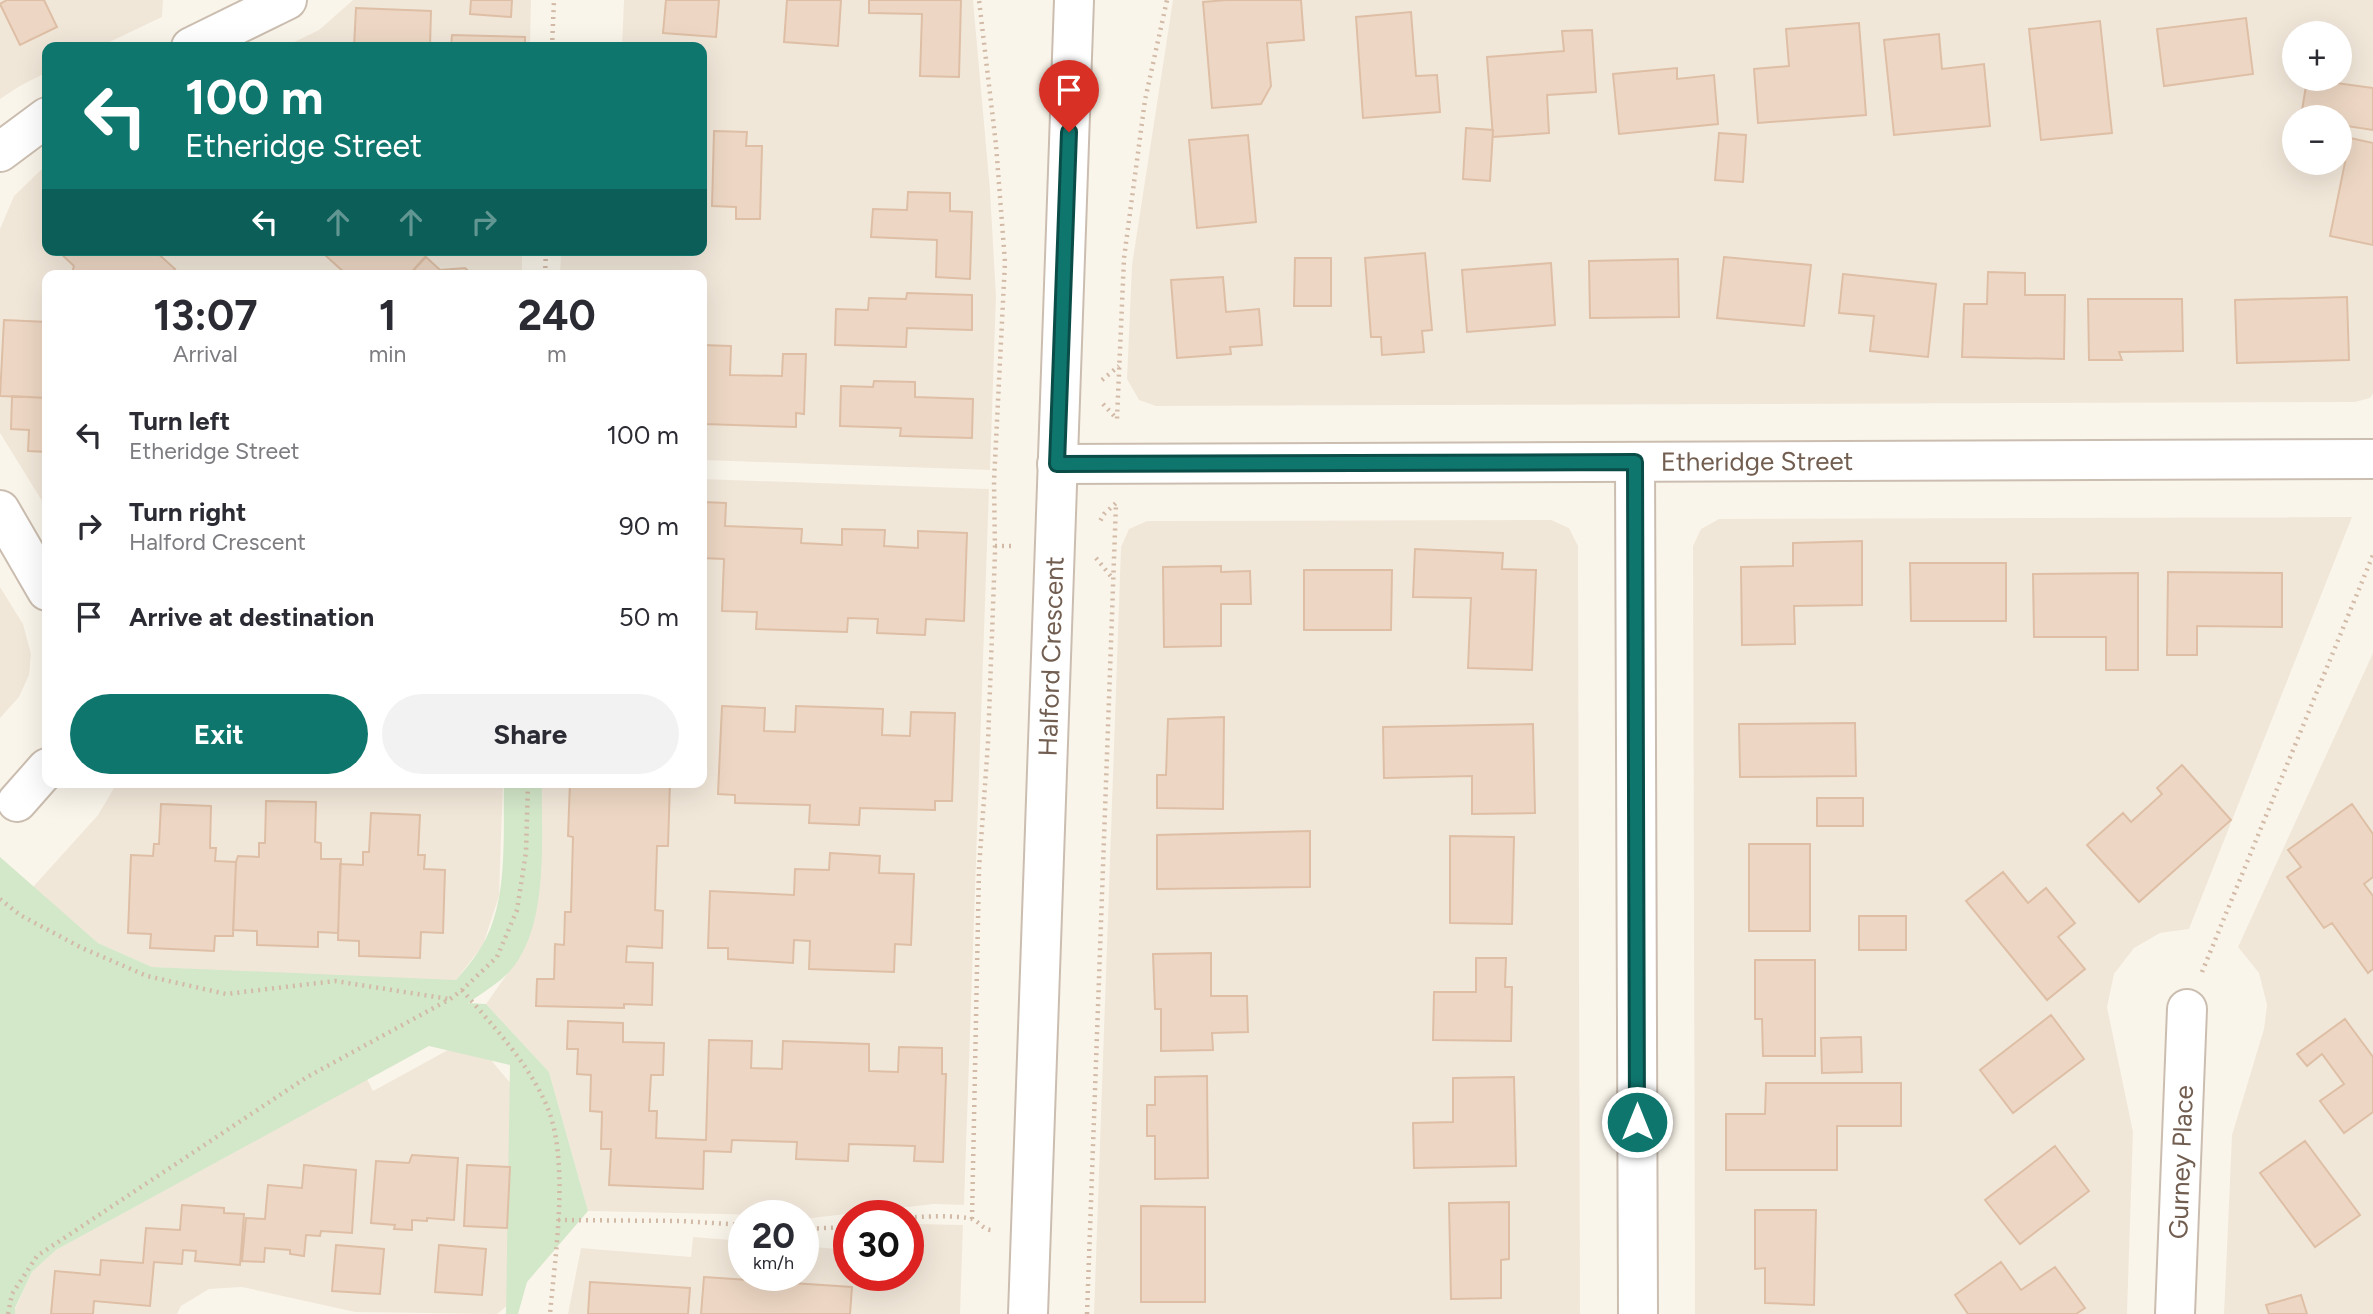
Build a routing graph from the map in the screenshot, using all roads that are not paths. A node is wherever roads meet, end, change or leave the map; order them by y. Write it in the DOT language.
graph roads {
  1 [pos="287,0"];
  2 [pos="1074,0"];
  3 [pos="201,42"];
  4 [pos="42,121"];
  5 [pos="0,152"];
  6 [pos="2373,460"];
  7 [pos="1635,462"];
  8 [pos="1057,464"];
  9 [pos="0,510"];
  10 [pos="42,582"];
  11 [pos="42,774"];
  12 [pos="17,802"];
  13 [pos="2187,1009"];
  14 [pos="1028,1314"];
  15 [pos="1638,1314"];
  16 [pos="2175,1314"];
  1 -- 3 [label="street"];
  2 -- 8 [label="street, Halford Crescent"];
  4 -- 5 [label="street"];
  6 -- 7 [label="street, Etheridge Street"];
  7 -- 8 [label="street, Etheridge Street"];
  7 -- 15 [label="street"];
  8 -- 14 [label="street, Halford Crescent"];
  9 -- 10 [label="street"];
  11 -- 12 [label="street"];
  13 -- 16 [label="street, Gurney Place"];
}
